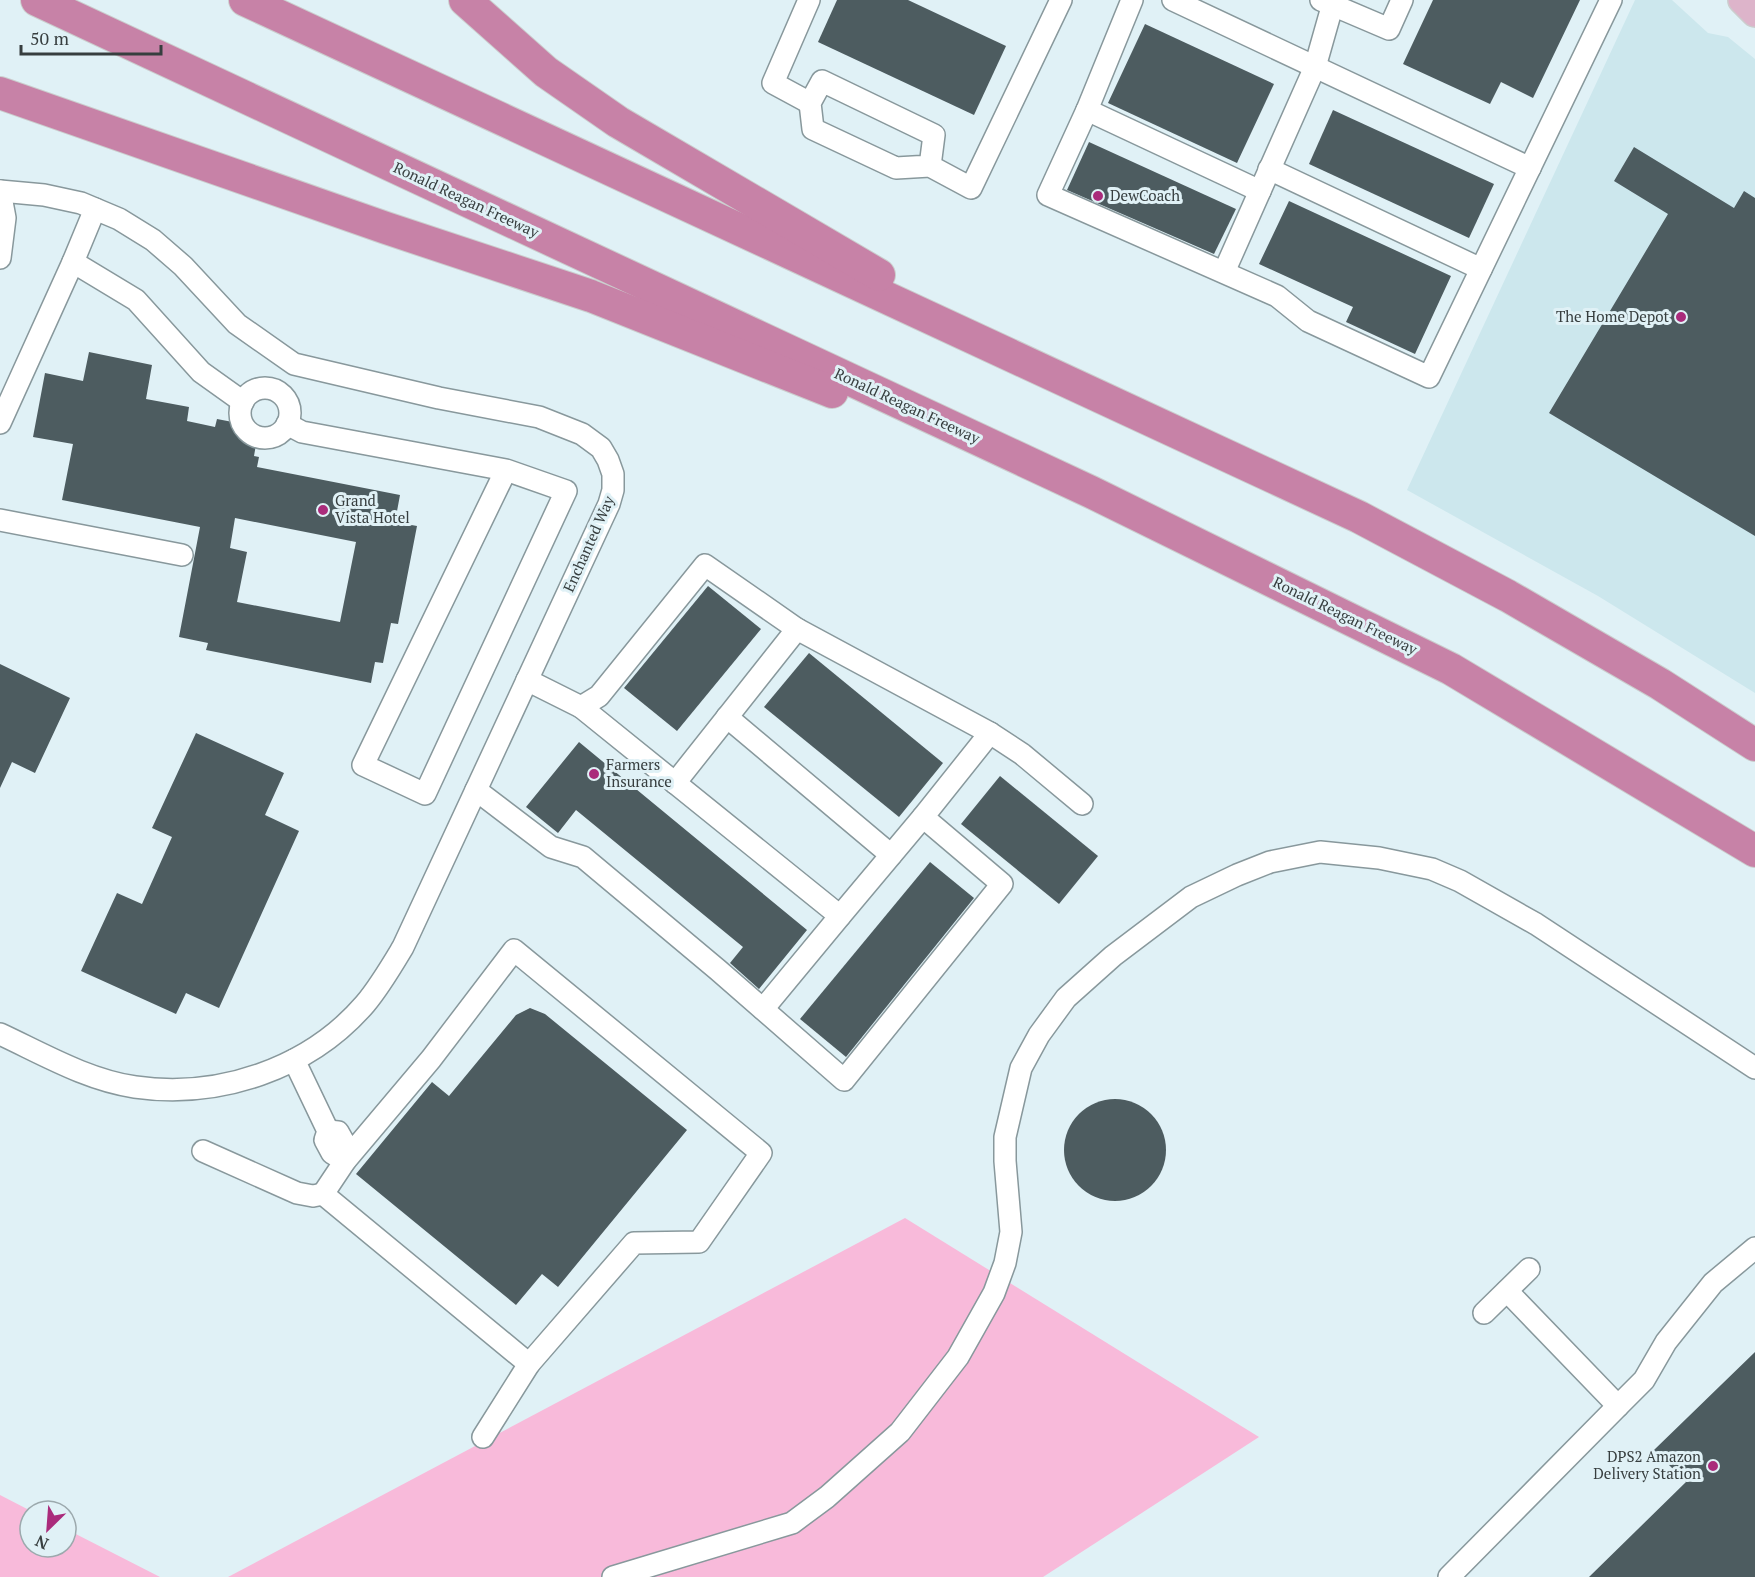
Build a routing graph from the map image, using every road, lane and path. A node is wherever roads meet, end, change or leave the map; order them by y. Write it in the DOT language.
graph roads {
  1 [pos="37,0"];
  2 [pos="245,0"];
  3 [pos="465,0"];
  4 [pos="809,0"];
  5 [pos="1061,0"];
  6 [pos="1132,0"];
  7 [pos="1173,0"];
  8 [pos="1402,0"];
  9 [pos="1611,0"];
  10 [pos="1742,0"];
  11 [pos="1329,2"];
  12 [pos="1755,13"];
  13 [pos="1315,67"];
  14 [pos="0,93"];
  15 [pos="810,103"];
  16 [pos="1086,110"];
  17 [pos="930,166"];
  18 [pos="1530,168"];
  19 [pos="1269,169"];
  20 [pos="0,191"];
  21 [pos="1260,191"];
  22 [pos="95,209"];
  23 [pos="0,258"];
  24 [pos="73,262"];
  25 [pos="1480,269"];
  26 [pos="1224,272"];
  27 [pos="294,364"];
  28 [pos="1067,382"];
  29 [pos="276,390"];
  30 [pos="243,402"];
  31 [pos="0,423"];
  32 [pos="287,424"];
  33 [pos="506,470"];
  34 [pos="1091,492"];
  35 [pos="0,520"];
  36 [pos="182,555"];
  37 [pos="797,629"];
  38 [pos="527,680"];
  39 [pos="581,707"];
  40 [pos="727,717"];
  41 [pos="990,733"];
  42 [pos="1755,745"];
  43 [pos="675,783"];
  44 [pos="476,790"];
  45 [pos="1082,804"];
  46 [pos="922,817"];
  47 [pos="1755,851"];
  48 [pos="891,855"];
  49 [pos="840,916"];
  50 [pos="763,1009"];
  51 [pos="0,1034"];
  52 [pos="294,1060"];
  53 [pos="1755,1068"];
  54 [pos="203,1151"];
  55 [pos="345,1161"];
  56 [pos="323,1194"];
  57 [pos="1755,1248"];
  58 [pos="1529,1269"];
  59 [pos="1507,1291"];
  60 [pos="1484,1313"];
  61 [pos="529,1364"];
  62 [pos="1617,1406"];
  63 [pos="483,1437"];
  64 [pos="613,1577"];
  65 [pos="1449,1577"];
  1 -- 34 [label="highway, Ronald Reagan Freeway"];
  2 -- 28 [label="highway"];
  3 -- 28 [label="highway"];
  4 -- 15 [label="street"];
  5 -- 17 [label="street"];
  6 -- 16 [label="street"];
  7 -- 13 [label="street"];
  8 -- 11 [label="street"];
  9 -- 18 [label="street"];
  10 -- 12 [label="main road"];
  11 -- 13 [label="street"];
  13 -- 18 [label="street"];
  13 -- 19 [label="street"];
  14 -- 34 [label="highway"];
  15 -- 17 [label="street"];
  15 -- 17 [label="street"];
  16 -- 21 [label="street"];
  16 -- 26 [label="street"];
  18 -- 25 [label="street"];
  19 -- 21 [label="street"];
  19 -- 25 [label="street"];
  20 -- 22 [label="street, Enchanted Way"];
  20 -- 23 [label="street"];
  21 -- 26 [label="street"];
  22 -- 24 [label="street"];
  22 -- 27 [label="street, Enchanted Way"];
  24 -- 30 [label="street"];
  24 -- 31 [label="street"];
  25 -- 26 [label="street"];
  27 -- 29 [label="street"];
  27 -- 38 [label="street, Enchanted Way"];
  28 -- 42 [label="highway"];
  29 -- 30 [label="street"];
  29 -- 32 [label="street"];
  30 -- 32 [label="street"];
  32 -- 33 [label="street"];
  33 -- 33 [label="street"];
  34 -- 47 [label="highway, Ronald Reagan Freeway"];
  35 -- 36 [label="street"];
  37 -- 39 [label="street"];
  37 -- 40 [label="street"];
  37 -- 41 [label="street"];
  38 -- 39 [label="street"];
  38 -- 44 [label="street, Enchanted Way"];
  39 -- 43 [label="street"];
  40 -- 43 [label="street"];
  40 -- 48 [label="street"];
  41 -- 45 [label="street"];
  41 -- 46 [label="street"];
  43 -- 49 [label="street"];
  44 -- 50 [label="street"];
  44 -- 52 [label="street, Enchanted Way"];
  46 -- 48 [label="street"];
  46 -- 50 [label="street"];
  48 -- 49 [label="street"];
  49 -- 50 [label="street"];
  51 -- 52 [label="street, Enchanted Way"];
  52 -- 55 [label="street"];
  53 -- 64 [label="street"];
  54 -- 56 [label="street"];
  55 -- 56 [label="street"];
  55 -- 61 [label="street"];
  56 -- 61 [label="street"];
  57 -- 62 [label="street"];
  58 -- 59 [label="street"];
  59 -- 60 [label="street"];
  59 -- 62 [label="street"];
  61 -- 63 [label="street"];
  62 -- 65 [label="street"];
}
